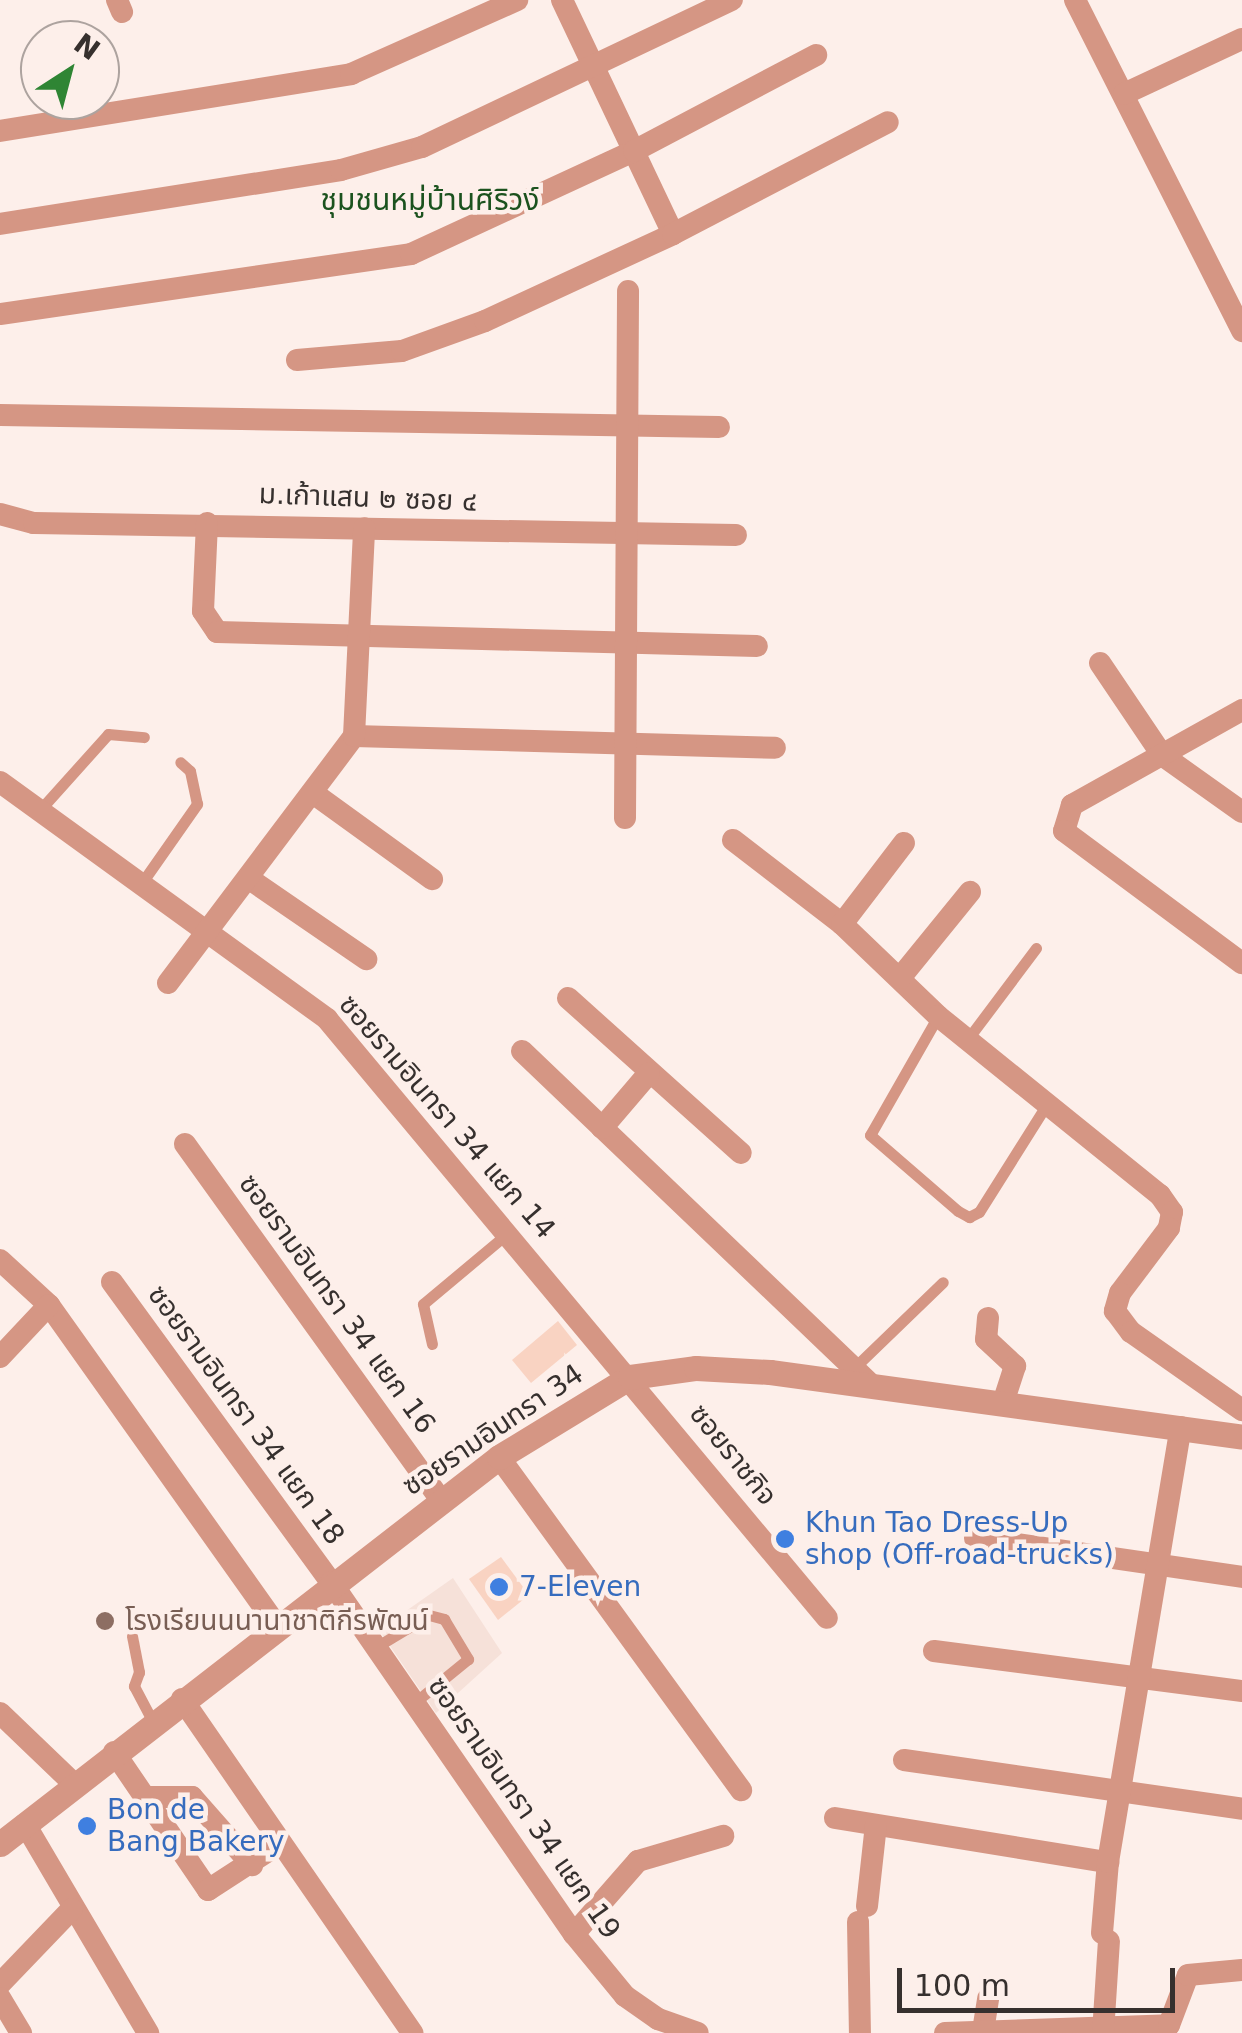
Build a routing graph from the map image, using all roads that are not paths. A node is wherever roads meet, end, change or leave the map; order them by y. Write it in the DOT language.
graph roads {
  1 [pos="517,0"];
  2 [pos="562,0"];
  3 [pos="732,0"];
  4 [pos="1075,0"];
  5 [pos="1242,38"];
  6 [pos="816,56"];
  7 [pos="592,68"];
  8 [pos="1124,94"];
  9 [pos="888,122"];
  10 [pos="0,131"];
  11 [pos="634,151"];
  12 [pos="0,224"];
  13 [pos="673,234"];
  14 [pos="628,291"];
  15 [pos="0,314"];
  16 [pos="1242,331"];
  17 [pos="298,360"];
  18 [pos="0,415"];
  19 [pos="628,426"];
  20 [pos="719,427"];
  21 [pos="0,514"];
  22 [pos="207,523"];
  23 [pos="364,528"];
  24 [pos="627,534"];
  25 [pos="736,536"];
  26 [pos="360,637"];
  27 [pos="628,639"];
  28 [pos="757,646"];
  29 [pos="1100,663"];
  30 [pos="1242,710"];
  31 [pos="354,736"];
  32 [pos="144,737"];
  33 [pos="627,744"];
  34 [pos="775,748"];
  35 [pos="1162,755"];
  36 [pos="180,762"];
  37 [pos="0,782"];
  38 [pos="313,794"];
  39 [pos="39,810"];
  40 [pos="1242,812"];
  41 [pos="625,818"];
  42 [pos="733,840"];
  43 [pos="904,843"];
  44 [pos="432,878"];
  45 [pos="252,880"];
  46 [pos="141,884"];
  47 [pos="970,892"];
  48 [pos="842,924"];
  49 [pos="208,934"];
  50 [pos="1036,948"];
  51 [pos="366,959"];
  52 [pos="1242,963"];
  53 [pos="900,978"];
  54 [pos="168,983"];
  55 [pos="568,998"];
  56 [pos="938,1016"];
  57 [pos="967,1040"];
  58 [pos="522,1051"];
  59 [pos="649,1072"];
  60 [pos="1047,1104"];
  61 [pos="602,1128"];
  62 [pos="186,1144"];
  63 [pos="741,1154"];
  64 [pos="509,1232"];
  65 [pos="0,1260"];
  66 [pos="112,1282"];
  67 [pos="944,1282"];
  68 [pos="49,1305"];
  69 [pos="988,1318"];
  70 [pos="432,1344"];
  71 [pos="0,1357"];
  72 [pos="861,1374"];
  73 [pos="630,1377"];
  74 [pos="1239,1400"];
  75 [pos="1003,1404"];
  76 [pos="1181,1427"];
  77 [pos="1242,1437"];
  78 [pos="499,1456"];
  79 [pos="440,1500"];
  80 [pos="975,1538"];
  81 [pos="1159,1564"];
  82 [pos="1242,1577"];
  83 [pos="332,1582"];
  84 [pos="827,1618"];
  85 [pos="276,1624"];
  86 [pos="132,1636"];
  87 [pos="376,1648"];
  88 [pos="934,1651"];
  89 [pos="1141,1676"];
  90 [pos="1242,1690"];
  91 [pos="182,1699"];
  92 [pos="414,1703"];
  93 [pos="0,1713"];
  94 [pos="153,1722"];
  95 [pos="114,1752"];
  96 [pos="904,1760"];
  97 [pos="74,1784"];
  98 [pos="741,1790"];
  99 [pos="1120,1791"];
  100 [pos="146,1798"];
  101 [pos="1242,1809"];
  102 [pos="835,1818"];
  103 [pos="26,1824"];
  104 [pos="876,1825"];
  105 [pos="723,1836"];
  106 [pos="0,1844"];
  107 [pos="278,1844"];
  108 [pos="1108,1862"];
  109 [pos="252,1865"];
  110 [pos="72,1908"];
  111 [pos="574,1934"];
  112 [pos="1242,1970"];
  113 [pos="0,1984"];
  114 [pos="0,1998"];
  115 [pos="988,1998"];
  116 [pos="1103,2031"];
  117 [pos="974,2032"];
  118 [pos="21,2033"];
  119 [pos="148,2033"];
  120 [pos="412,2033"];
  121 [pos="698,2033"];
  122 [pos="860,2033"];
  123 [pos="946,2033"];
  1 -- 10 [label="street"];
  2 -- 7 [label="street"];
  3 -- 7 [label="street"];
  4 -- 8 [label="street"];
  5 -- 8 [label="street"];
  6 -- 11 [label="street"];
  7 -- 11 [label="street"];
  7 -- 12 [label="street"];
  8 -- 16 [label="street"];
  9 -- 13 [label="street"];
  11 -- 13 [label="street"];
  11 -- 15 [label="street"];
  13 -- 17 [label="street"];
  14 -- 19 [label="street"];
  18 -- 19 [label="street"];
  19 -- 20 [label="street"];
  19 -- 24 [label="street"];
  21 -- 22 [label="street, ม.เก้าแสน ๒ ซอย ๔"];
  22 -- 23 [label="street, ม.เก้าแสน ๒ ซอย ๔"];
  22 -- 26 [label="street"];
  23 -- 24 [label="street, ม.เก้าแสน ๒ ซอย ๔"];
  23 -- 26 [label="street"];
  24 -- 25 [label="street, ม.เก้าแสน ๒ ซอย ๔"];
  24 -- 27 [label="street"];
  26 -- 27 [label="street"];
  26 -- 31 [label="street"];
  27 -- 28 [label="street"];
  27 -- 33 [label="street"];
  29 -- 35 [label="street"];
  30 -- 35 [label="street"];
  31 -- 33 [label="street"];
  31 -- 38 [label="street"];
  32 -- 39 [label="lane"];
  33 -- 34 [label="street"];
  33 -- 41 [label="street"];
  35 -- 40 [label="street"];
  35 -- 52 [label="street"];
  36 -- 46 [label="lane"];
  37 -- 39 [label="street, ซอยรามอินทรา 34 แยก 14"];
  38 -- 44 [label="street"];
  38 -- 45 [label="street"];
  39 -- 46 [label="street, ซอยรามอินทรา 34 แยก 14"];
  42 -- 48 [label="street"];
  43 -- 48 [label="street"];
  45 -- 49 [label="street"];
  45 -- 51 [label="street"];
  46 -- 49 [label="street, ซอยรามอินทรา 34 แยก 14"];
  47 -- 53 [label="street"];
  48 -- 53 [label="street"];
  49 -- 54 [label="street"];
  49 -- 64 [label="street, ซอยรามอินทรา 34 แยก 14"];
  50 -- 57 [label="lane"];
  53 -- 56 [label="street"];
  55 -- 59 [label="street"];
  56 -- 57 [label="street"];
  56 -- 60 [label="lane"];
  57 -- 60 [label="street"];
  58 -- 61 [label="street"];
  59 -- 61 [label="street"];
  59 -- 63 [label="street"];
  60 -- 74 [label="street"];
  61 -- 72 [label="street"];
  62 -- 79 [label="street, ซอยรามอินทรา 34 แยก 16"];
  64 -- 70 [label="lane"];
  64 -- 73 [label="street, ซอยรามอินทรา 34 แยก 14"];
  65 -- 68 [label="street"];
  66 -- 83 [label="street, ซอยรามอินทรา 34 แยก 18"];
  67 -- 72 [label="lane"];
  68 -- 71 [label="street"];
  68 -- 85 [label="street"];
  69 -- 75 [label="street"];
  72 -- 73 [label="street, ซอยรามอินทรา 34"];
  72 -- 75 [label="street, ซอยรามอินทรา 34"];
  73 -- 78 [label="street, ซอยรามอินทรา 34"];
  73 -- 84 [label="street, ซอยราชกิจ"];
  75 -- 76 [label="street, ซอยรามอินทรา 34"];
  76 -- 77 [label="street, ซอยรามอินทรา 34"];
  76 -- 81 [label="street"];
  78 -- 79 [label="street, ซอยรามอินทรา 34"];
  78 -- 98 [label="street"];
  79 -- 83 [label="street, ซอยรามอินทรา 34"];
  80 -- 81 [label="street"];
  81 -- 82 [label="street"];
  81 -- 89 [label="street"];
  83 -- 85 [label="street, ซอยรามอินทรา 34"];
  83 -- 87 [label="street, ซอยรามอินทรา 34 แยก 19"];
  85 -- 91 [label="street, ซอยรามอินทรา 34"];
  86 -- 94 [label="lane"];
  87 -- 92 [label="street, ซอยรามอินทรา 34 แยก 19"];
  87 -- 92 [label="lane"];
  88 -- 89 [label="street"];
  89 -- 90 [label="street"];
  89 -- 99 [label="street"];
  91 -- 94 [label="street, ซอยรามอินทรา 34"];
  91 -- 107 [label="street"];
  92 -- 111 [label="street, ซอยรามอินทรา 34 แยก 19"];
  93 -- 97 [label="street"];
  94 -- 95 [label="street, ซอยรามอินทรา 34"];
  95 -- 97 [label="street, ซอยรามอินทรา 34"];
  95 -- 100 [label="street"];
  96 -- 99 [label="street"];
  97 -- 103 [label="street, ซอยรามอินทรา 34"];
  99 -- 101 [label="street"];
  99 -- 108 [label="street"];
  100 -- 109 [label="street"];
  100 -- 109 [label="street"];
  102 -- 104 [label="street"];
  103 -- 106 [label="street, ซอยรามอินทรา 34"];
  103 -- 110 [label="street"];
  104 -- 108 [label="street"];
  104 -- 122 [label="street"];
  105 -- 111 [label="street"];
  107 -- 109 [label="street"];
  107 -- 120 [label="street"];
  108 -- 116 [label="street"];
  110 -- 113 [label="street"];
  110 -- 119 [label="street"];
  111 -- 121 [label="street, ซอยรามอินทรา 34 แยก 19"];
  112 -- 116 [label="street"];
  114 -- 118 [label="street"];
  115 -- 117 [label="street"];
  116 -- 117 [label="street"];
  117 -- 123 [label="street"];
}
